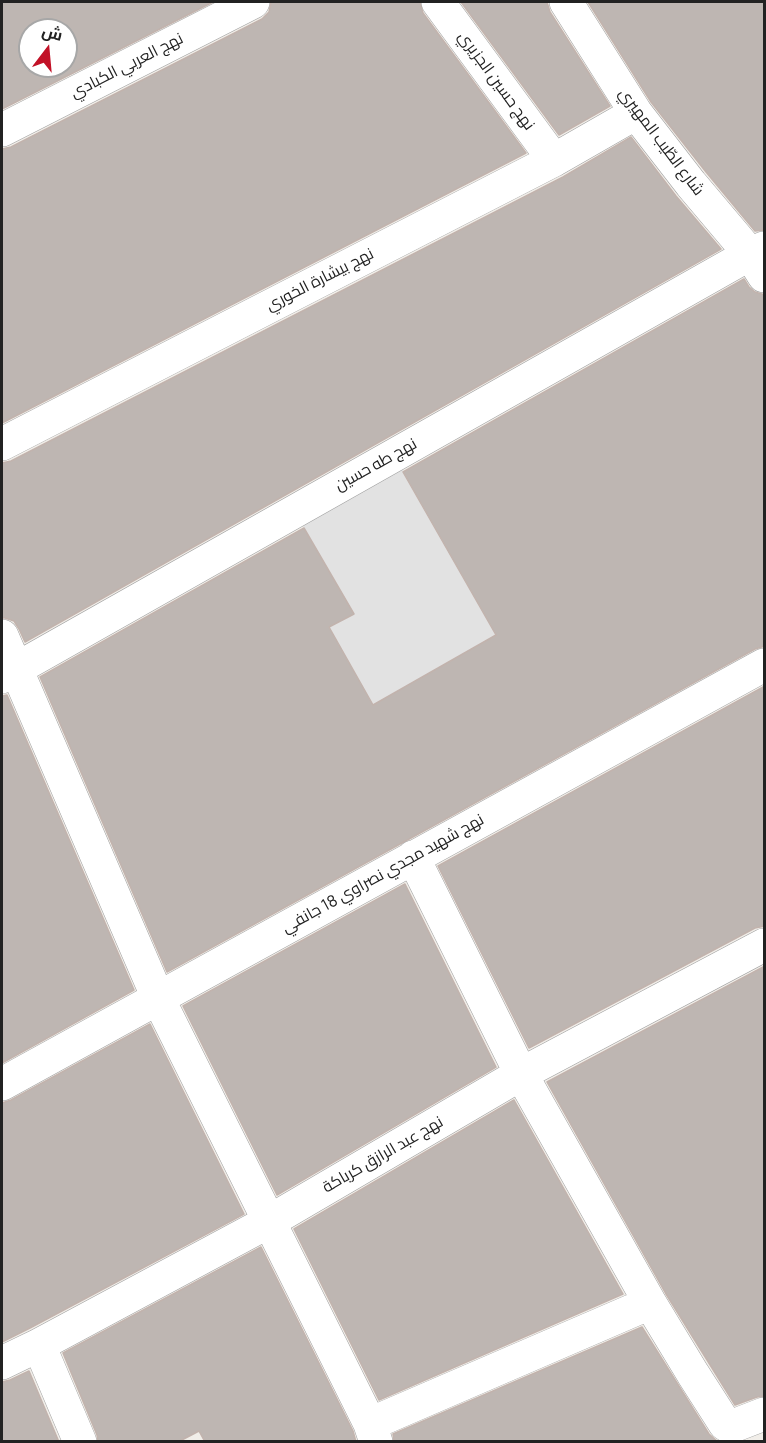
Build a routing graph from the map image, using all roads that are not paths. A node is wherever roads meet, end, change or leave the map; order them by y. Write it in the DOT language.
graph roads {
  1 [pos="253,2"];
  2 [pos="438,2"];
  3 [pos="566,2"];
  4 [pos="636,113"];
  5 [pos="2,130"];
  6 [pos="554,160"];
  7 [pos="760,259"];
  8 [pos="2,444"];
  9 [pos="2,636"];
  10 [pos="765,665"];
  11 [pos="8,673"];
  12 [pos="413,857"];
  13 [pos="765,945"];
  14 [pos="158,998"];
  15 [pos="521,1074"];
  16 [pos="2,1084"];
  17 [pos="270,1221"];
  18 [pos="650,1303"];
  19 [pos="39,1345"];
  20 [pos="2,1363"];
  21 [pos="765,1414"];
  22 [pos="373,1433"];
  23 [pos="80,1442"];
  1 -- 5 [label="street, نهج العربي الكبادي"];
  2 -- 6 [label="street, نهج حسين الجزيري"];
  3 -- 4 [label="street, شارع الطّيب المهيري"];
  4 -- 6 [label="street, نهج بيشارة الخوري"];
  4 -- 7 [label="street, شارع الطّيب المهيري"];
  6 -- 8 [label="street, نهج بيشارة الخوري"];
  7 -- 11 [label="street, نهج طه حسين"];
  9 -- 11 [label="street"];
  10 -- 12 [label="street, نهج شهيد مجدي نصراوي 18 جانفي"];
  11 -- 14 [label="street"];
  12 -- 14 [label="street, نهج شهيد مجدي نصراوي 18 جانفي"];
  12 -- 15 [label="street"];
  13 -- 15 [label="street, نهج عبد الرازق كرباكة"];
  14 -- 16 [label="street, نهج شهيد مجدي نصراوي 18 جانفي"];
  14 -- 17 [label="street"];
  15 -- 17 [label="street, نهج عبد الرازق كرباكة"];
  15 -- 18 [label="street"];
  17 -- 19 [label="street, نهج عبد الرازق كرباكة"];
  17 -- 22 [label="street"];
  18 -- 21 [label="street"];
  18 -- 22 [label="street"];
  19 -- 20 [label="street, نهج عبد الرازق كرباكة"];
  19 -- 23 [label="street"];
}
